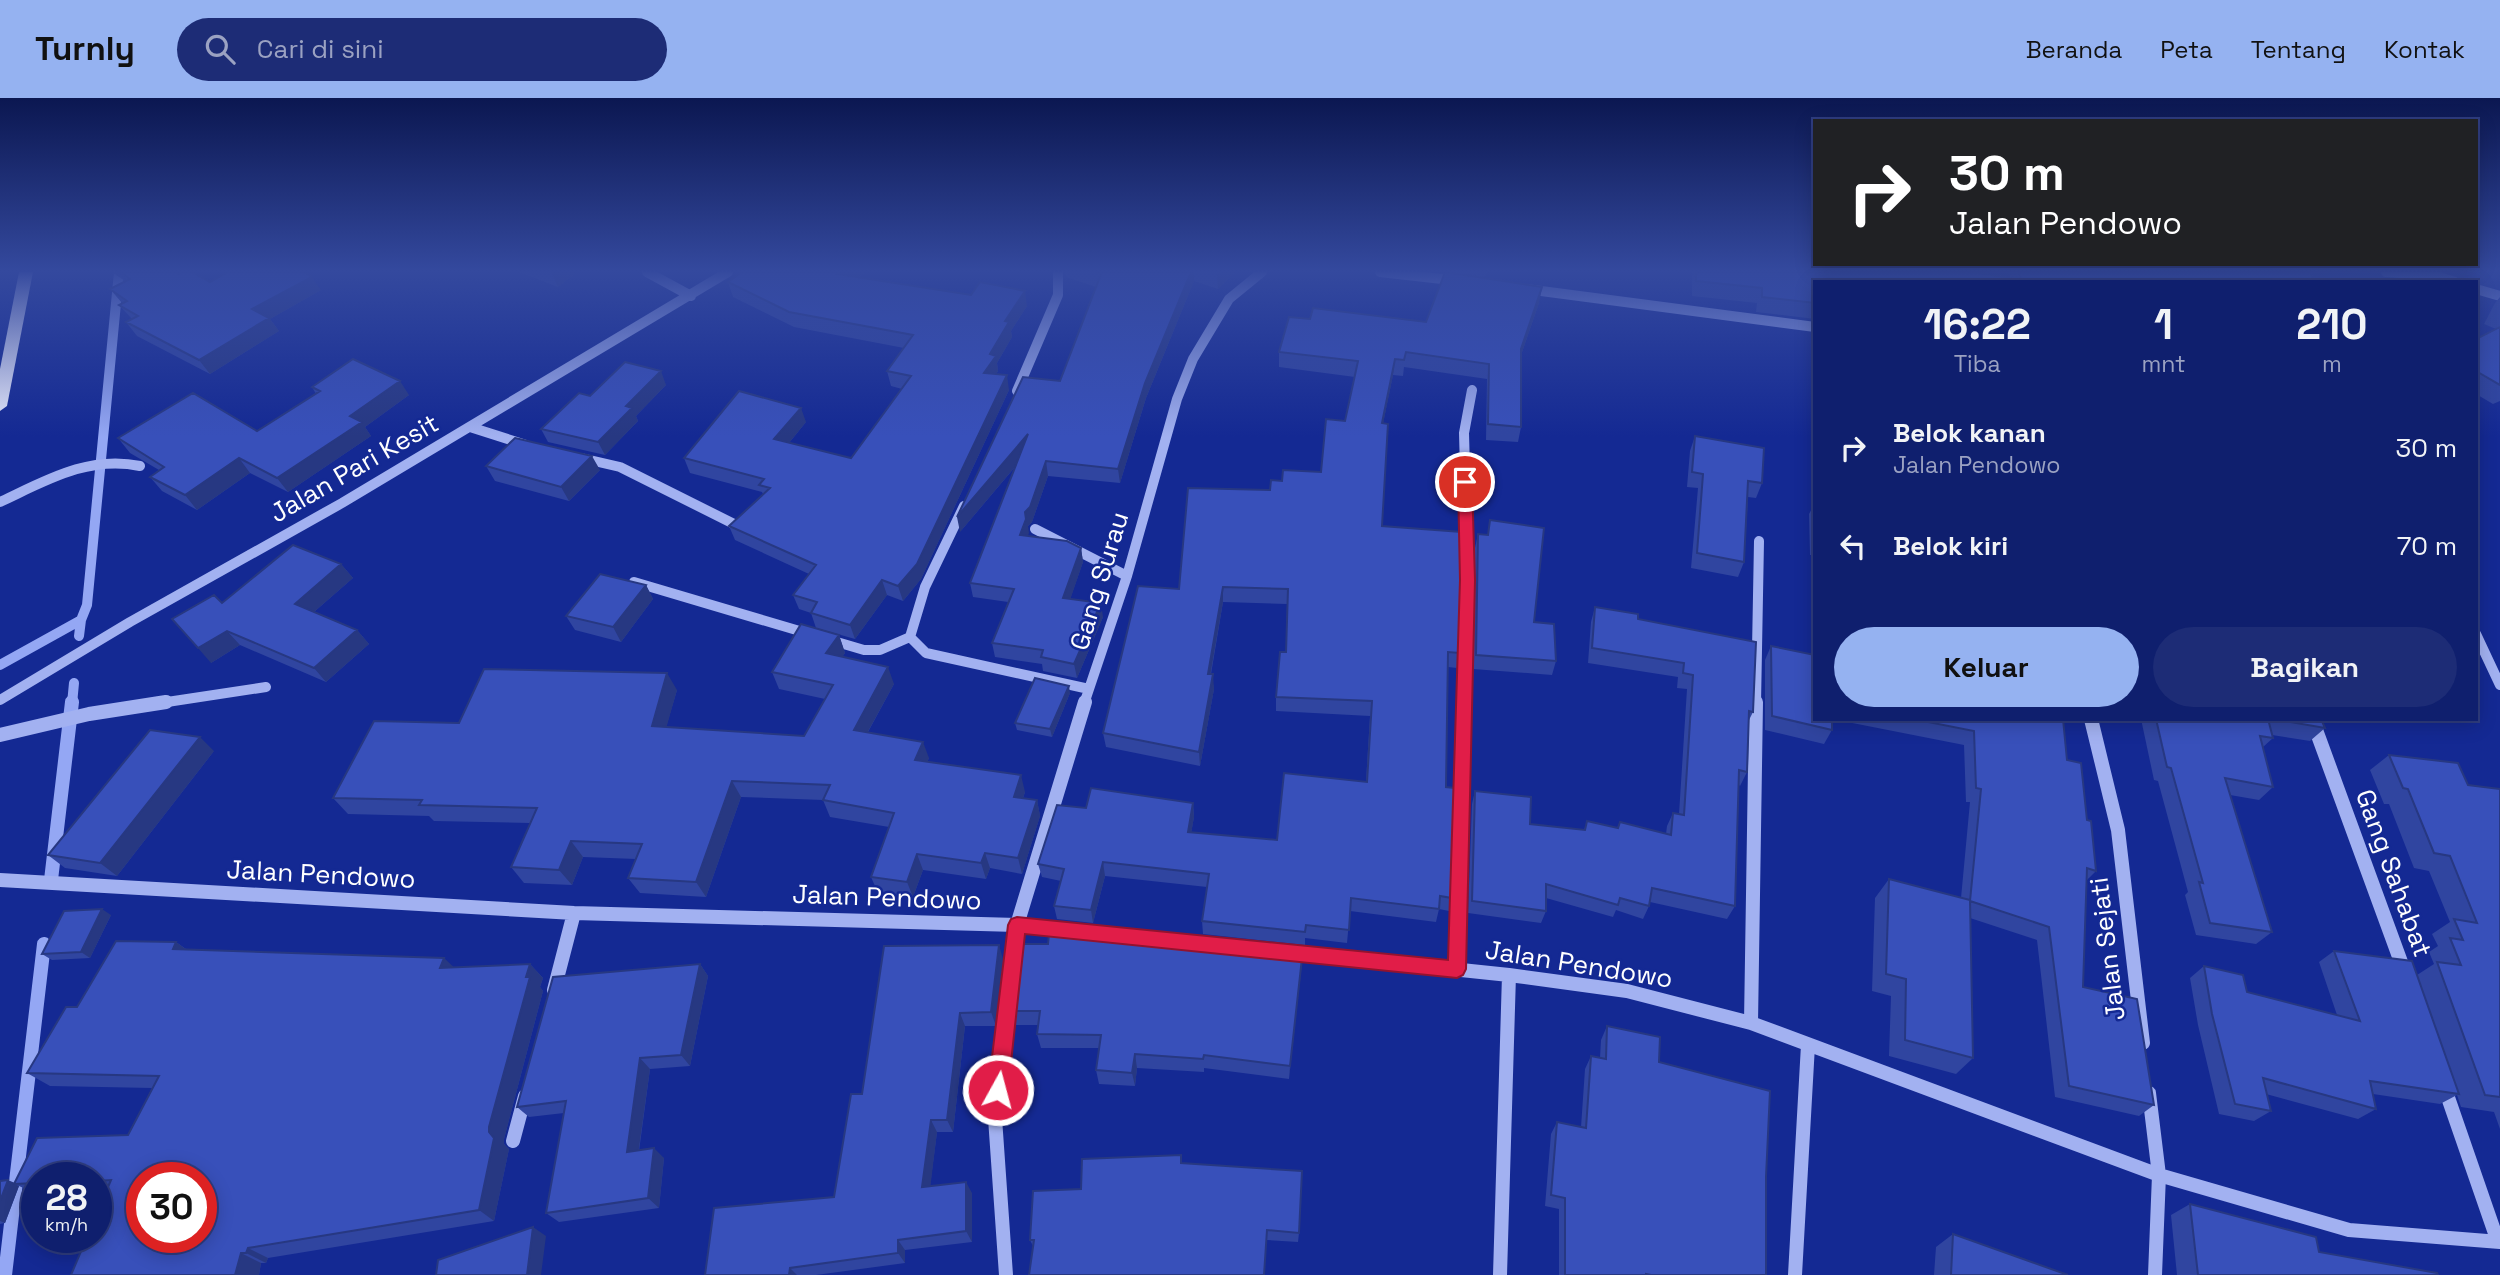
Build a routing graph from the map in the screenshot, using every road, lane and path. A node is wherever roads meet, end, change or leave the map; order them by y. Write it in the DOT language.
graph roads {
  1 [pos="15,327"];
  2 [pos="639,327"];
  3 [pos="1046,327"];
  4 [pos="1212,327"];
  5 [pos="2,388"];
  6 [pos="1472,390"];
  7 [pos="1011,404"];
  8 [pos="0,406"];
  9 [pos="470,427"];
  10 [pos="533,447"];
  11 [pos="570,456"];
  12 [pos="140,466"];
  13 [pos="972,489"];
  14 [pos="0,502"];
  15 [pos="734,524"];
  16 [pos="1035,529"];
  17 [pos="1759,541"];
  18 [pos="1127,576"];
  19 [pos="634,582"];
  20 [pos="909,637"];
  21 [pos="2478,638"];
  22 [pos="2500,685"];
  23 [pos="266,687"];
  24 [pos="1089,689"];
  25 [pos="0,700"];
  26 [pos="2091,721"];
  27 [pos="2313,721"];
  28 [pos="0,736"];
  29 [pos="0,880"];
  30 [pos="574,913"];
  31 [pos="1017,925"];
  32 [pos="1223,946"];
  33 [pos="1278,951"];
  34 [pos="1457,969"];
  35 [pos="1509,975"];
  36 [pos="2408,981"];
  37 [pos="549,1007"];
  38 [pos="1751,1023"];
  39 [pos="1808,1045"];
  40 [pos="2440,1072"];
  41 [pos="528,1087"];
  42 [pos="513,1141"];
  43 [pos="2159,1175"];
  44 [pos="2499,1242"];
  45 [pos="1005,1275"];
  46 [pos="1500,1275"];
  47 [pos="1795,1275"];
  48 [pos="2155,1275"];
  1 -- 5 [label="main road"];
  2 -- 9 [label="street, Jalan Pari Kesit"];
  3 -- 7 [label="street"];
  4 -- 18 [label="street, Gang Surau"];
  5 -- 8 [label="main road"];
  6 -- 34 [label="street"];
  9 -- 10 [label="street"];
  9 -- 25 [label="street, Jalan Pari Kesit"];
  11 -- 15 [label="street"];
  12 -- 14 [label="street"];
  13 -- 20 [label="street"];
  16 -- 18 [label="street"];
  17 -- 38 [label="street"];
  18 -- 24 [label="street, Gang Surau"];
  19 -- 20 [label="street"];
  20 -- 24 [label="street"];
  21 -- 22 [label="street"];
  23 -- 28 [label="street"];
  24 -- 31 [label="street, Gang Surau"];
  26 -- 43 [label="street, Jalan Sejati"];
  27 -- 36 [label="street, Gang Sahabat"];
  29 -- 30 [label="street, Jalan Pendowo"];
  30 -- 31 [label="street, Jalan Pendowo"];
  30 -- 37 [label="street"];
  31 -- 32 [label="street, Jalan Pendowo"];
  31 -- 45 [label="street"];
  33 -- 34 [label="street, Jalan Pendowo"];
  34 -- 35 [label="street, Jalan Pendowo"];
  35 -- 38 [label="street, Jalan Pendowo"];
  35 -- 46 [label="street"];
  38 -- 39 [label="street, Jalan Pendowo"];
  39 -- 43 [label="street, Jalan Pendowo"];
  39 -- 47 [label="street"];
  40 -- 44 [label="street"];
  41 -- 42 [label="street"];
  43 -- 44 [label="street, Jalan Pendowo"];
  43 -- 48 [label="street"];
}
